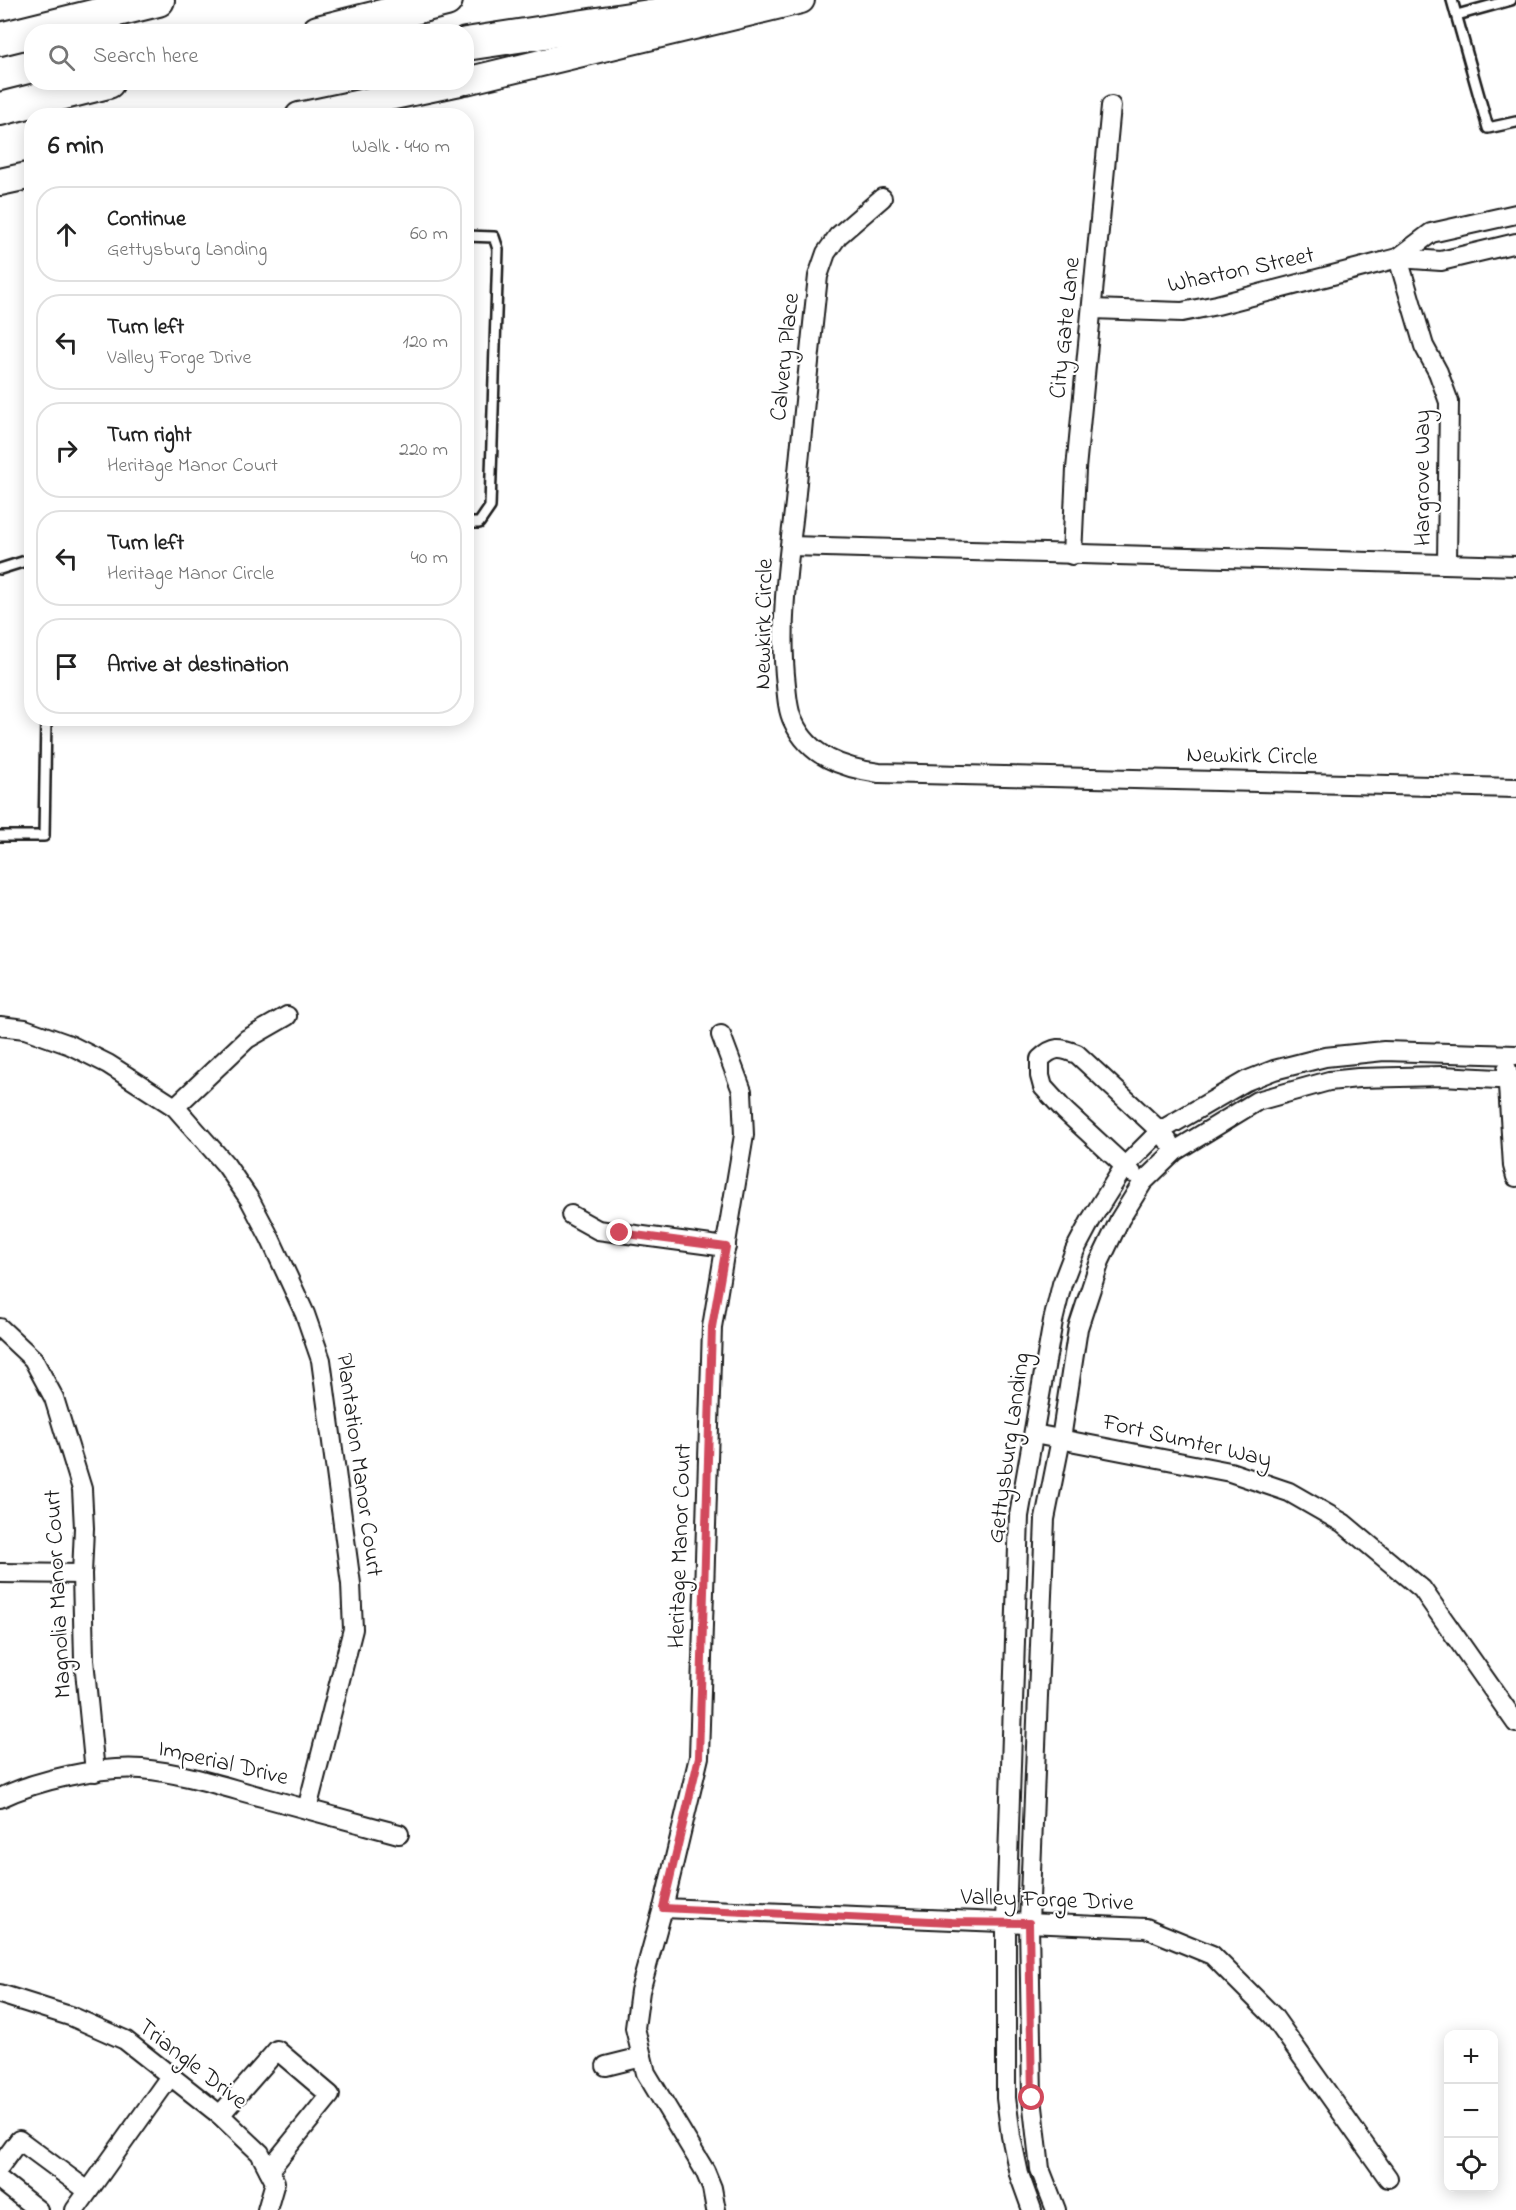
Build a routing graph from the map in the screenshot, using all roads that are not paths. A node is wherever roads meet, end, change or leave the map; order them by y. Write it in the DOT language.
graph roads {
  1 [pos="158,0"];
  2 [pos="446,0"];
  3 [pos="755,0"];
  4 [pos="801,0"];
  5 [pos="1452,0"];
  6 [pos="1511,0"];
  7 [pos="1457,15"];
  8 [pos="61,24"];
  9 [pos="350,24"];
  10 [pos="24,33"];
  11 [pos="0,39"];
  12 [pos="474,43"];
  13 [pos="474,79"];
  14 [pos="76,90"];
  15 [pos="422,90"];
  16 [pos="1111,106"];
  17 [pos="337,108"];
  18 [pos="0,109"];
  19 [pos="1516,122"];
  20 [pos="24,177"];
  21 [pos="0,182"];
  22 [pos="882,198"];
  23 [pos="1516,214"];
  24 [pos="474,236"];
  25 [pos="1516,243"];
  26 [pos="1398,258"];
  27 [pos="1092,309"];
  28 [pos="474,523"];
  29 [pos="790,546"];
  30 [pos="1072,555"];
  31 [pos="24,562"];
  32 [pos="1447,563"];
  33 [pos="1516,566"];
  34 [pos="0,569"];
  35 [pos="46,726"];
  36 [pos="1516,788"];
  37 [pos="0,836"];
  38 [pos="287,1016"];
  39 [pos="0,1026"];
  40 [pos="721,1035"];
  41 [pos="1511,1055"];
  42 [pos="1512,1080"];
  43 [pos="175,1107"];
  44 [pos="1160,1131"];
  45 [pos="1175,1151"];
  46 [pos="1124,1167"];
  47 [pos="1516,1177"];
  48 [pos="1143,1182"];
  49 [pos="571,1215"];
  50 [pos="726,1247"];
  51 [pos="0,1328"];
  52 [pos="1034,1434"];
  53 [pos="1061,1439"];
  54 [pos="0,1573"];
  55 [pos="82,1574"];
  56 [pos="1516,1723"];
  57 [pos="95,1772"];
  58 [pos="0,1798"];
  59 [pos="307,1809"];
  60 [pos="399,1834"];
  61 [pos="663,1908"];
  62 [pos="1006,1922"];
  63 [pos="1029,1923"];
  64 [pos="0,1994"];
  65 [pos="642,2057"];
  66 [pos="606,2066"];
  67 [pos="171,2075"];
  68 [pos="220,2115"];
  69 [pos="0,2166"];
  70 [pos="268,2170"];
  71 [pos="1388,2178"];
  72 [pos="0,2180"];
  73 [pos="88,2191"];
  74 [pos="268,2208"];
  75 [pos="38,2210"];
  76 [pos="75,2210"];
  77 [pos="716,2210"];
  78 [pos="1032,2210"];
  79 [pos="1056,2210"];
  1 -- 8 [label="highway"];
  2 -- 9 [label="highway"];
  3 -- 12 [label="highway"];
  4 -- 13 [label="main road"];
  5 -- 7 [label="lane"];
  6 -- 7 [label="lane"];
  7 -- 19 [label="lane"];
  10 -- 11 [label="highway"];
  14 -- 18 [label="highway"];
  15 -- 17 [label="main road"];
  16 -- 27 [label="street, City Gate Lane"];
  20 -- 21 [label="main road"];
  22 -- 29 [label="street, Calvery Place"];
  23 -- 26 [label="street, Wharton Street"];
  24 -- 28 [label="lane"];
  25 -- 26 [label="street, Wharton Street"];
  26 -- 27 [label="street, Wharton Street"];
  26 -- 32 [label="street, Hargrove Way"];
  27 -- 30 [label="street, City Gate Lane"];
  29 -- 30 [label="street, Newkirk Circle"];
  29 -- 36 [label="street, Newkirk Circle"];
  30 -- 32 [label="street, Newkirk Circle"];
  31 -- 34 [label="lane"];
  32 -- 33 [label="street, Newkirk Circle"];
  35 -- 37 [label="lane"];
  38 -- 43 [label="street"];
  39 -- 43 [label="street, Plantation Manor Court"];
  40 -- 50 [label="street, Heritage Manor Court"];
  41 -- 42 [label="street"];
  41 -- 44 [label="street, Gettysburg Landing"];
  42 -- 45 [label="street, Gettysburg Landing"];
  42 -- 47 [label="street"];
  43 -- 59 [label="street, Plantation Manor Court"];
  44 -- 45 [label="street"];
  44 -- 46 [label="street, Gettysburg Landing"];
  44 -- 46 [label="street"];
  45 -- 48 [label="street, Gettysburg Landing"];
  46 -- 48 [label="street"];
  46 -- 52 [label="street, Gettysburg Landing"];
  48 -- 53 [label="street, Gettysburg Landing"];
  49 -- 50 [label="street"];
  50 -- 61 [label="street, Heritage Manor Court"];
  51 -- 55 [label="street, Magnolia Manor Court"];
  52 -- 53 [label="street, Fort Sumter Way"];
  52 -- 62 [label="street, Gettysburg Landing"];
  53 -- 56 [label="street, Fort Sumter Way"];
  53 -- 63 [label="street, Gettysburg Landing"];
  54 -- 55 [label="street"];
  55 -- 57 [label="street, Magnolia Manor Court"];
  57 -- 58 [label="street, Imperial Drive"];
  57 -- 59 [label="street, Imperial Drive"];
  59 -- 60 [label="street, Imperial Drive"];
  61 -- 62 [label="street, Valley Forge Drive"];
  61 -- 65 [label="street, Heritage Manor Court"];
  62 -- 63 [label="street, Valley Forge Drive"];
  62 -- 78 [label="street, Gettysburg Landing"];
  63 -- 71 [label="street, Valley Forge Drive"];
  63 -- 79 [label="street, Gettysburg Landing"];
  64 -- 67 [label="street, Triangle Drive"];
  65 -- 66 [label="street"];
  65 -- 77 [label="street, Heritage Manor Court"];
  67 -- 68 [label="street, Triangle Drive"];
  67 -- 73 [label="street"];
  68 -- 70 [label="street, Triangle Drive"];
  68 -- 70 [label="street"];
  69 -- 73 [label="street"];
  70 -- 74 [label="street, Triangle Drive"];
  72 -- 75 [label="street"];
  73 -- 76 [label="street"];
}
